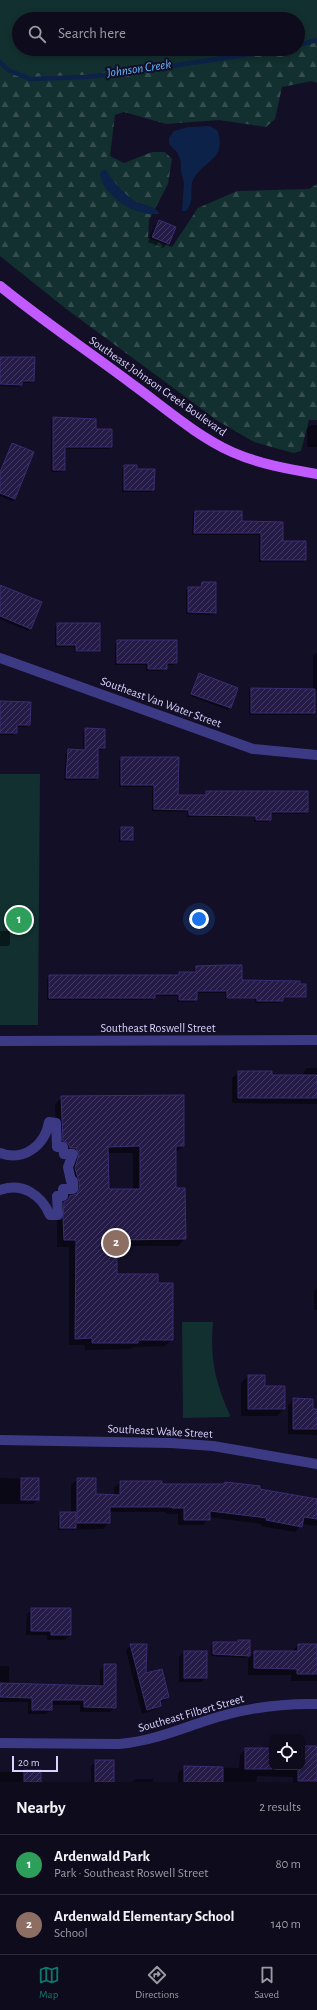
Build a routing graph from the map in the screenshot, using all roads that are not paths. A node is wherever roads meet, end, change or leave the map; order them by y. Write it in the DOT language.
graph roads {
  1 [pos="0,286"];
  2 [pos="317,474"];
  3 [pos="0,658"];
  4 [pos="317,755"];
  5 [pos="317,1040"];
  6 [pos="0,1041"];
  7 [pos="0,1153"];
  8 [pos="0,1190"];
  9 [pos="0,1440"];
  10 [pos="317,1464"];
  11 [pos="317,1704"];
  12 [pos="0,1743"];
  1 -- 2 [label="main road, Southeast Johnson Creek Boulevard"];
  3 -- 4 [label="street, Southeast Van Water Street"];
  5 -- 6 [label="street, Southeast Roswell Street"];
  7 -- 8 [label="street"];
  9 -- 10 [label="street, Southeast Wake Street"];
  11 -- 12 [label="street, Southeast Filbert Street"];
}
